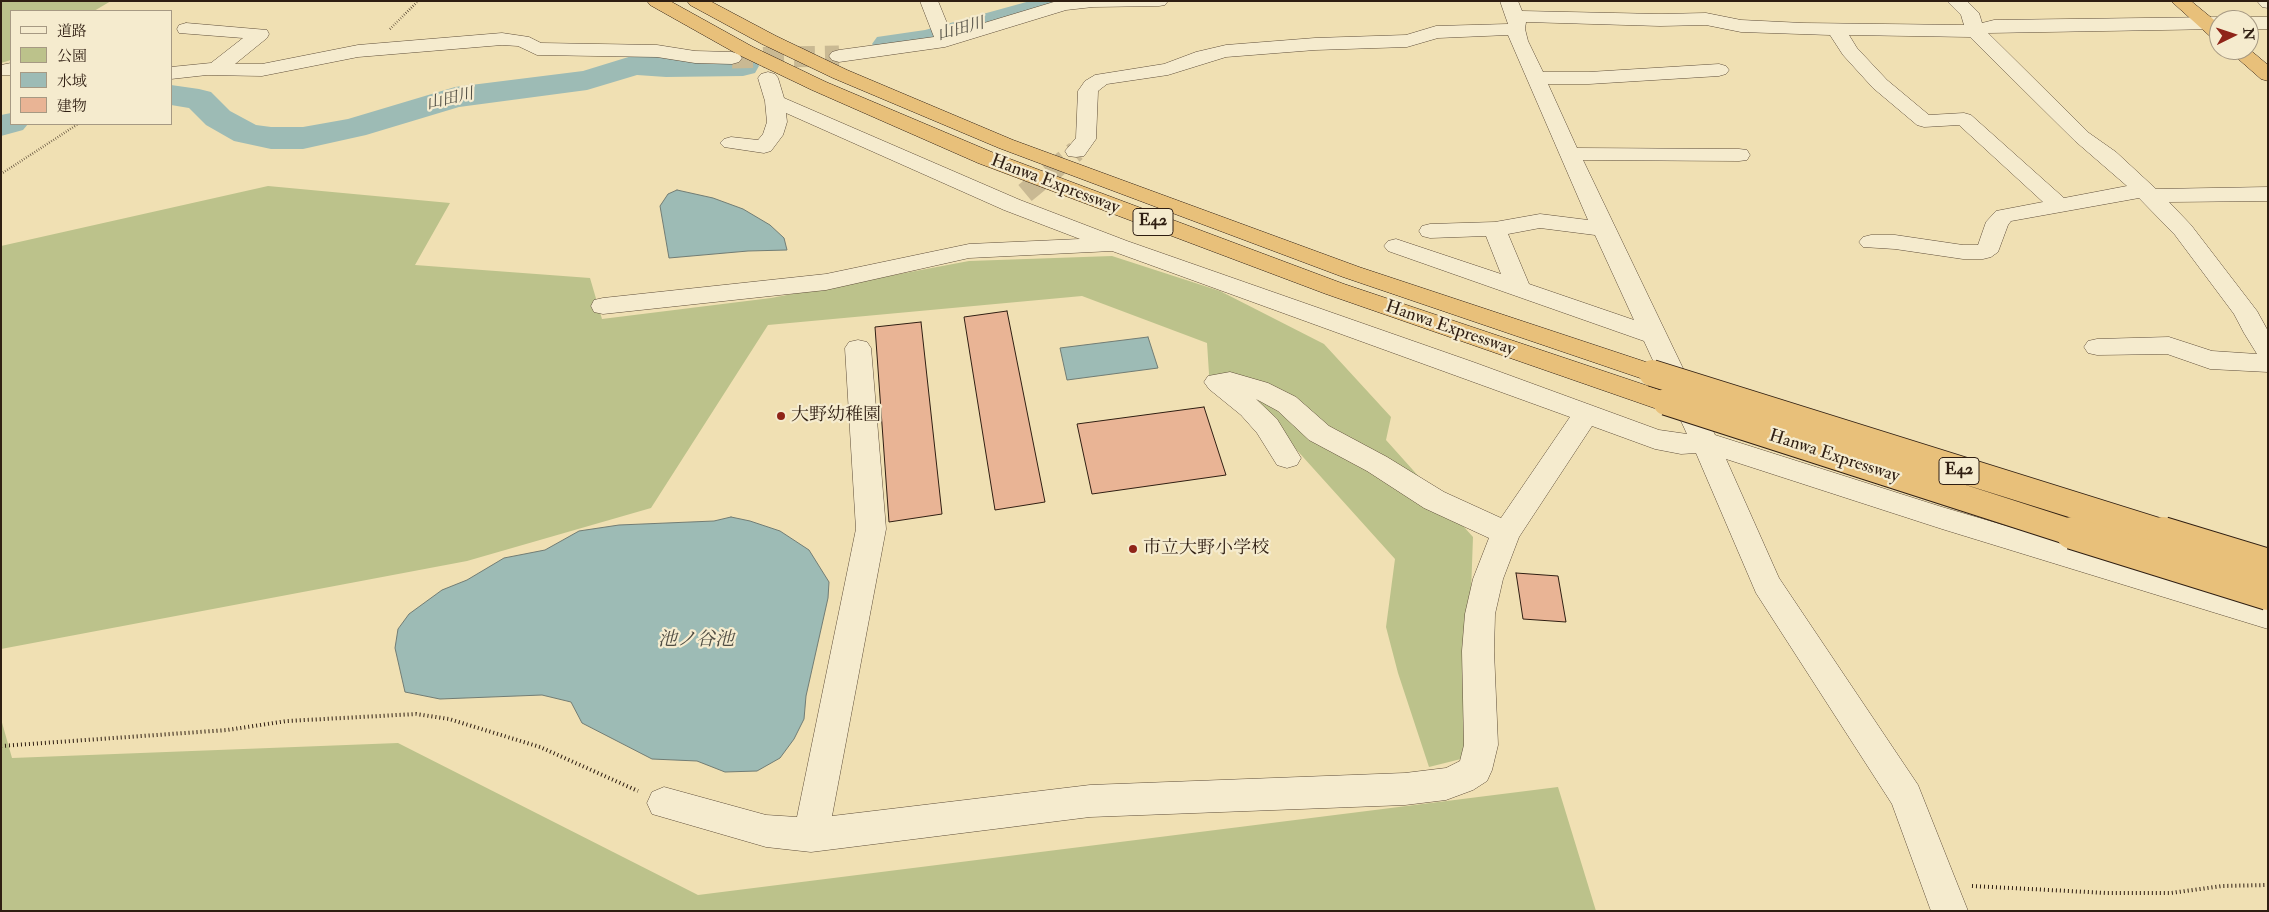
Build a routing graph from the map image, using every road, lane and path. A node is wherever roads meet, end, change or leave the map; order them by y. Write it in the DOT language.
graph roads {
  1 [pos="418,1"];
  2 [pos="656,1"];
  3 [pos="696,1"];
  4 [pos="929,1"];
  5 [pos="1159,1"];
  6 [pos="1956,1"];
  7 [pos="2180,1"];
  8 [pos="1513,16"];
  9 [pos="2209,23"];
  10 [pos="2209,27"];
  11 [pos="186,29"];
  12 [pos="1836,29"];
  13 [pos="1975,31"];
  14 [pos="945,41"];
  15 [pos="370,50"];
  16 [pos="839,56"];
  17 [pos="732,58"];
  18 [pos="2250,60"];
  19 [pos="216,69"];
  20 [pos="1720,70"];
  21 [pos="172,73"];
  22 [pos="2268,75"];
  23 [pos="768,78"];
  24 [pos="1536,78"];
  25 [pos="775,101"];
  26 [pos="76,125"];
  27 [pos="731,143"];
  28 [pos="1076,151"];
  29 [pos="1570,154"];
  30 [pos="1739,155"];
  31 [pos="1,174"];
  32 [pos="2147,193"];
  33 [pos="2268,194"];
  34 [pos="2059,205"];
  35 [pos="1495,229"];
  36 [pos="1603,229"];
  37 [pos="1430,230"];
  38 [pos="1871,242"];
  39 [pos="1119,246"];
  40 [pos="1396,246"];
  41 [pos="1519,288"];
  42 [pos="603,306"];
  43 [pos="1656,336"];
  44 [pos="2097,347"];
  45 [pos="858,348"];
  46 [pos="2268,350"];
  47 [pos="2268,363"];
  48 [pos="1586,414"];
  49 [pos="1705,442"];
  50 [pos="1287,458"];
  51 [pos="1506,533"];
  52 [pos="2268,565"];
  53 [pos="2268,594"];
  54 [pos="2268,616"];
  55 [pos="1,746"];
  56 [pos="664,803"];
  57 [pos="811,835"];
  58 [pos="2268,885"];
  59 [pos="1945,897"];
  1 -- 15 [label="path"];
  2 -- 53 [label="highway, Hanwa Expressway / E42, bridge"];
  3 -- 52 [label="highway, Hanwa Expressway / E42, bridge"];
  4 -- 14 [label="street"];
  5 -- 14 [label="street"];
  6 -- 13 [label="street"];
  7 -- 9 [label="highway"];
  8 -- 12 [label="street"];
  8 -- 24 [label="street"];
  8 -- 28 [label="street"];
  10 -- 13 [label="street"];
  11 -- 19 [label="street"];
  12 -- 13 [label="street"];
  12 -- 34 [label="street"];
  13 -- 32 [label="street"];
  14 -- 16 [label="street"];
  15 -- 17 [label="street"];
  15 -- 19 [label="street"];
  18 -- 22 [label="highway"];
  19 -- 21 [label="street"];
  20 -- 24 [label="street"];
  23 -- 25 [label="street"];
  24 -- 29 [label="street"];
  25 -- 27 [label="street"];
  25 -- 39 [label="street"];
  26 -- 31 [label="path"];
  29 -- 30 [label="street"];
  29 -- 36 [label="street"];
  32 -- 33 [label="street"];
  32 -- 34 [label="street"];
  32 -- 46 [label="street"];
  34 -- 38 [label="street"];
  35 -- 36 [label="street"];
  35 -- 37 [label="street"];
  35 -- 41 [label="street"];
  36 -- 43 [label="street"];
  39 -- 42 [label="street"];
  39 -- 48 [label="street"];
  40 -- 41 [label="street"];
  41 -- 43 [label="street"];
  43 -- 49 [label="street"];
  44 -- 47 [label="street"];
  45 -- 57 [label="street"];
  48 -- 49 [label="street"];
  48 -- 51 [label="street"];
  49 -- 54 [label="street"];
  49 -- 59 [label="street"];
  50 -- 51 [label="street"];
  51 -- 57 [label="street"];
  55 -- 56 [label="path"];
  56 -- 57 [label="street"];
  58 -- 59 [label="path"];
}
